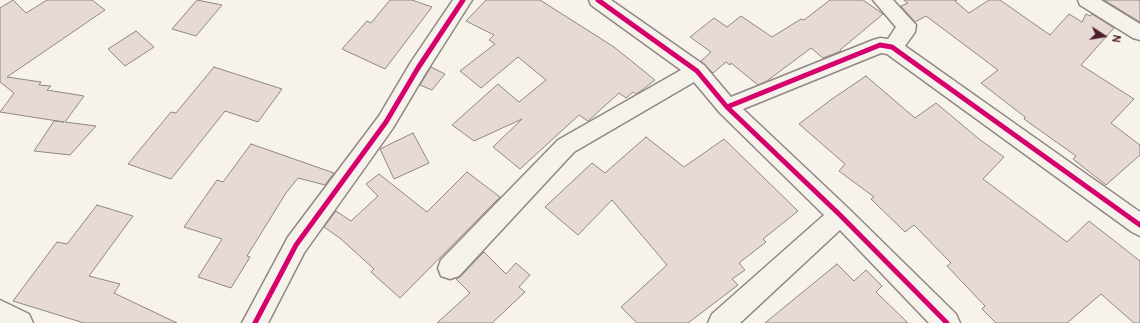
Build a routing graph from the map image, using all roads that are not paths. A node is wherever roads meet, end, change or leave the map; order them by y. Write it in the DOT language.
graph roads {
  1 [pos="463,0"];
  2 [pos="598,0"];
  3 [pos="882,0"];
  4 [pos="1087,0"];
  5 [pos="1140,33"];
  6 [pos="892,47"];
  7 [pos="697,71"];
  8 [pos="727,107"];
  9 [pos="840,215"];
  10 [pos="1140,225"];
  11 [pos="450,268"];
  12 [pos="0,312"];
  13 [pos="20,323"];
  14 [pos="255,323"];
  15 [pos="721,323"];
  16 [pos="947,323"];
  1 -- 14 [label="street"];
  2 -- 7 [label="street"];
  3 -- 6 [label="street"];
  4 -- 5 [label="street"];
  6 -- 8 [label="street"];
  6 -- 10 [label="street"];
  7 -- 8 [label="street"];
  7 -- 11 [label="street"];
  8 -- 9 [label="street"];
  9 -- 15 [label="street"];
  9 -- 16 [label="street"];
  12 -- 13 [label="street"];
}
